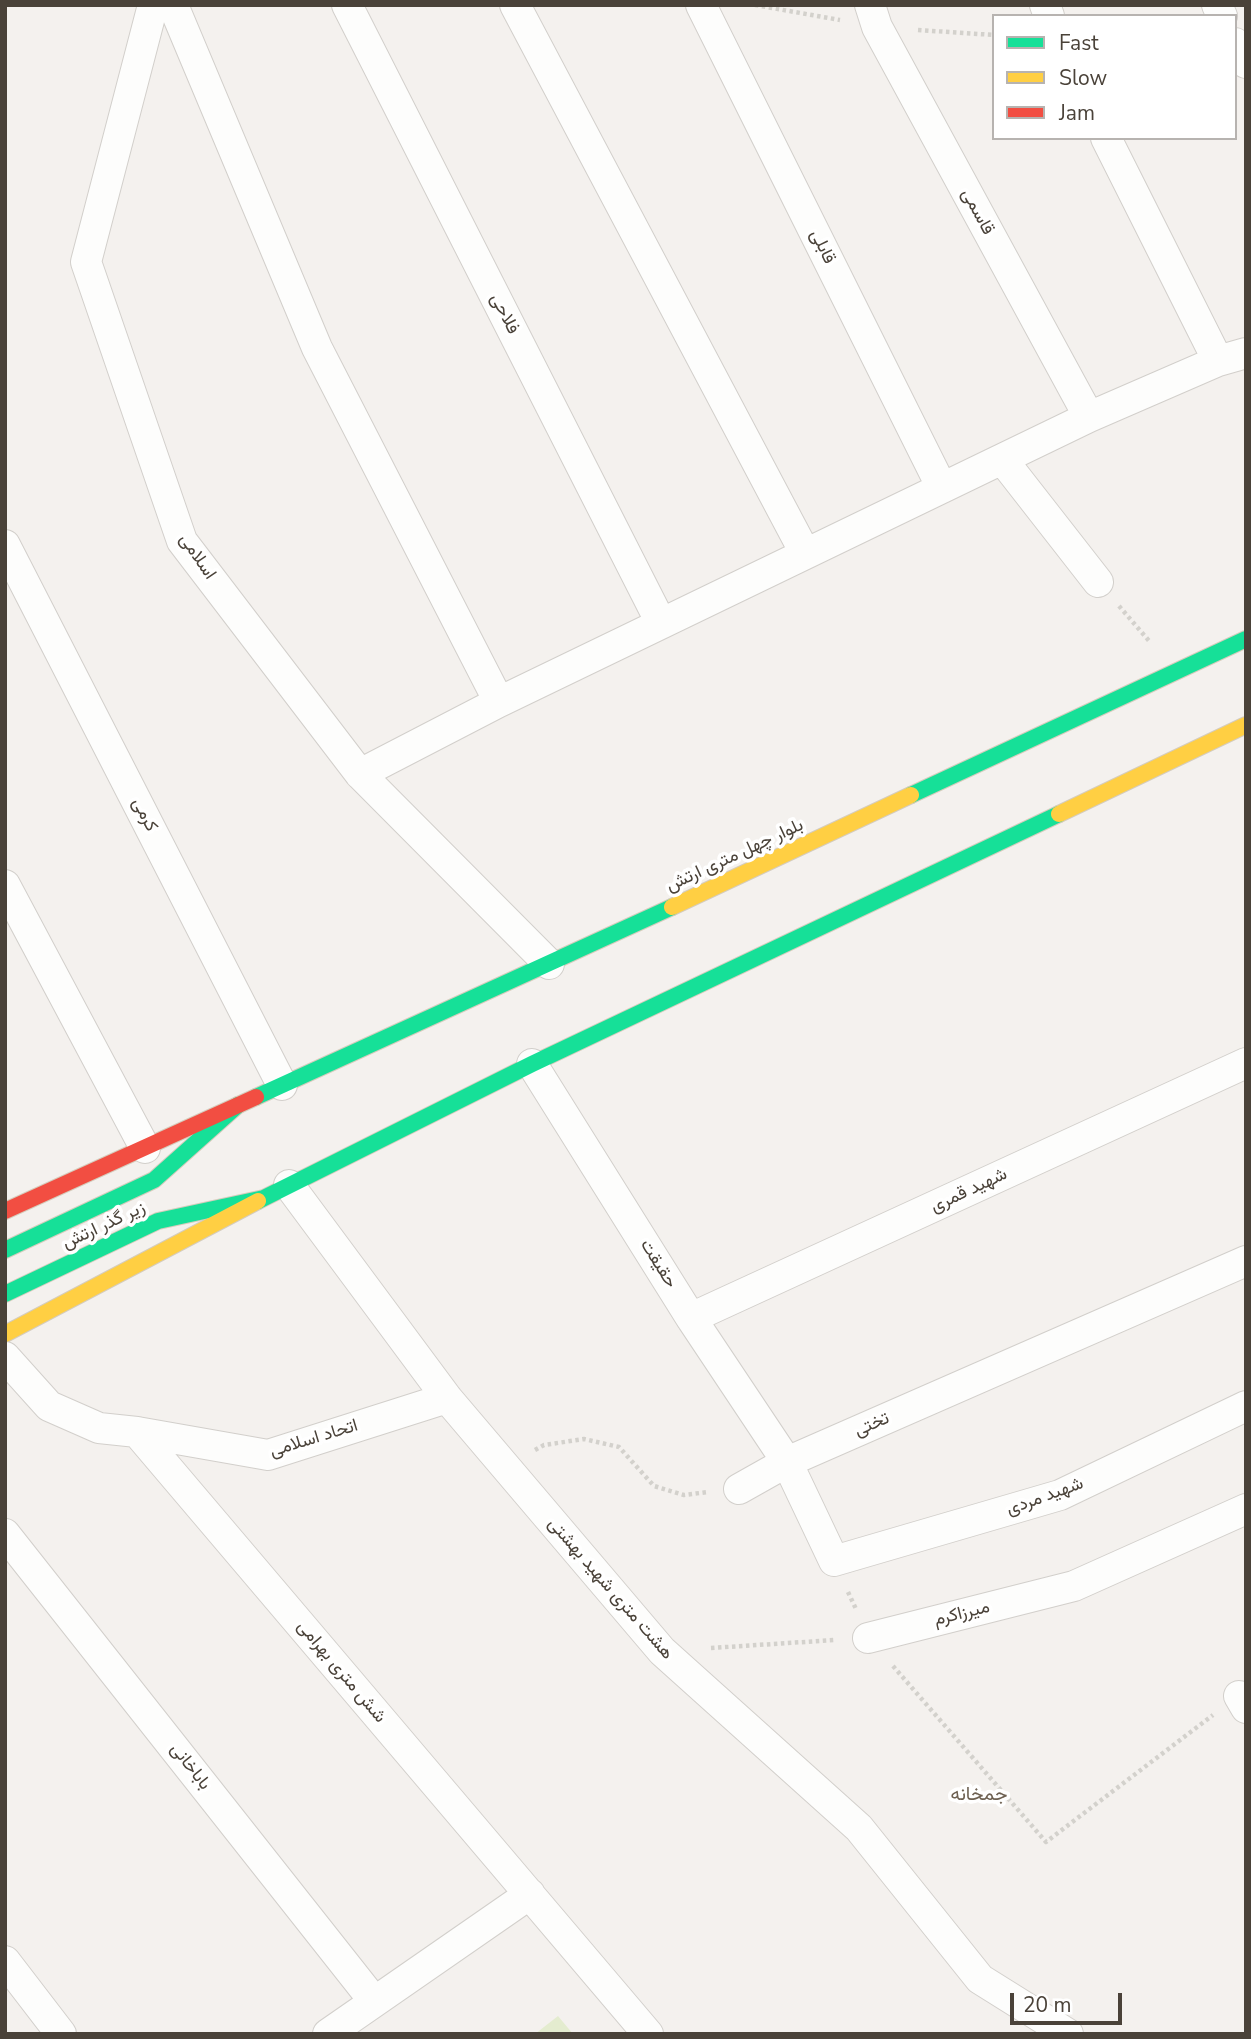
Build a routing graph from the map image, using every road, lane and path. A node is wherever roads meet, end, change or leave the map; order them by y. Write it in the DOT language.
graph roads {
  1 [pos="153,5"];
  2 [pos="173,5"];
  3 [pos="347,5"];
  4 [pos="515,5"];
  5 [pos="701,5"];
  6 [pos="755,5"];
  7 [pos="874,16"];
  8 [pos="992,35"];
  9 [pos="1237,47"];
  10 [pos="1246,64"];
  11 [pos="1107,140"];
  12 [pos="1232,357"];
  13 [pos="1089,417"];
  14 [pos="1002,459"];
  15 [pos="942,488"];
  16 [pos="5,545"];
  17 [pos="805,553"];
  18 [pos="1098,582"];
  19 [pos="661,623"];
  20 [pos="1246,639"];
  21 [pos="1176,672"];
  22 [pos="499,702"];
  23 [pos="1246,725"];
  24 [pos="360,774"];
  25 [pos="5,885"];
  26 [pos="549,964"];
  27 [pos="1246,1063"];
  28 [pos="532,1064"];
  29 [pos="282,1085"];
  30 [pos="238,1105"];
  31 [pos="145,1148"];
  32 [pos="276,1192"];
  33 [pos="5,1211"];
  34 [pos="5,1250"];
  35 [pos="1246,1261"];
  36 [pos="5,1294"];
  37 [pos="691,1318"];
  38 [pos="5,1334"];
  39 [pos="5,1357"];
  40 [pos="447,1398"];
  41 [pos="1246,1406"];
  42 [pos="137,1432"];
  43 [pos="787,1462"];
  44 [pos="502,1465"];
  45 [pos="739,1489"];
  46 [pos="1246,1509"];
  47 [pos="5,1534"];
  48 [pos="834,1561"];
  49 [pos="868,1638"];
  50 [pos="662,1651"];
  51 [pos="1242,1702"];
  52 [pos="530,1894"];
  53 [pos="5,1961"];
  54 [pos="374,2001"];
  55 [pos="61,2034"];
  56 [pos="328,2034"];
  57 [pos="648,2034"];
  58 [pos="1068,2034"];
  1 -- 24 [label="street, اسلامی"];
  2 -- 22 [label="street"];
  3 -- 19 [label="street, فلاحی"];
  4 -- 17 [label="street"];
  5 -- 15 [label="street, قابلی"];
  6 -- 7 [label="path"];
  7 -- 8 [label="path"];
  7 -- 13 [label="street, قاسمی"];
  9 -- 10 [label="street"];
  11 -- 12 [label="street"];
  12 -- 13 [label="street"];
  13 -- 14 [label="street"];
  14 -- 15 [label="street"];
  14 -- 18 [label="street"];
  15 -- 17 [label="street"];
  16 -- 29 [label="street, کرمی"];
  17 -- 19 [label="street"];
  18 -- 21 [label="path"];
  19 -- 22 [label="street"];
  20 -- 21 [label="main road, بلوار چهل متری ارتش"];
  21 -- 26 [label="main road, بلوار چهل متری ارتش"];
  22 -- 24 [label="street"];
  23 -- 28 [label="main road"];
  24 -- 26 [label="street, اسلامی"];
  25 -- 31 [label="street"];
  26 -- 29 [label="main road, بلوار چهل متری ارتش"];
  27 -- 37 [label="street, شهید قمری"];
  28 -- 32 [label="main road"];
  28 -- 37 [label="street, حقیقت"];
  29 -- 30 [label="main road, بلوار چهل متری ارتش"];
  30 -- 31 [label="main road, بلوار چهل متری ارتش"];
  30 -- 34 [label="main road, زیر گذر ارتش"];
  31 -- 33 [label="main road, بلوار چهل متری ارتش"];
  32 -- 36 [label="main road, زیر گذر ارتش"];
  32 -- 38 [label="main road"];
  32 -- 40 [label="street, هشت متری شهید بهشتی"];
  35 -- 43 [label="street, تختی"];
  37 -- 43 [label="street, حقیقت"];
  39 -- 42 [label="street"];
  40 -- 42 [label="street, اتحاد اسلامی"];
  40 -- 44 [label="street, هشت متری شهید بهشتی"];
  41 -- 48 [label="street, شهید مردی"];
  42 -- 52 [label="street, شش متری بهرامی"];
  43 -- 45 [label="street, تختی"];
  43 -- 48 [label="street, حقیقت"];
  44 -- 45 [label="path"];
  44 -- 50 [label="street, هشت متری شهید بهشتی"];
  46 -- 49 [label="street, میرزاکرم"];
  47 -- 54 [label="street, باباخانی"];
  48 -- 49 [label="path"];
  49 -- 50 [label="path"];
  49 -- 51 [label="path"];
  50 -- 58 [label="street, هشت متری شهید بهشتی"];
  52 -- 54 [label="street"];
  52 -- 57 [label="street, شش متری بهرامی"];
  53 -- 55 [label="street"];
  54 -- 56 [label="street"];
}
